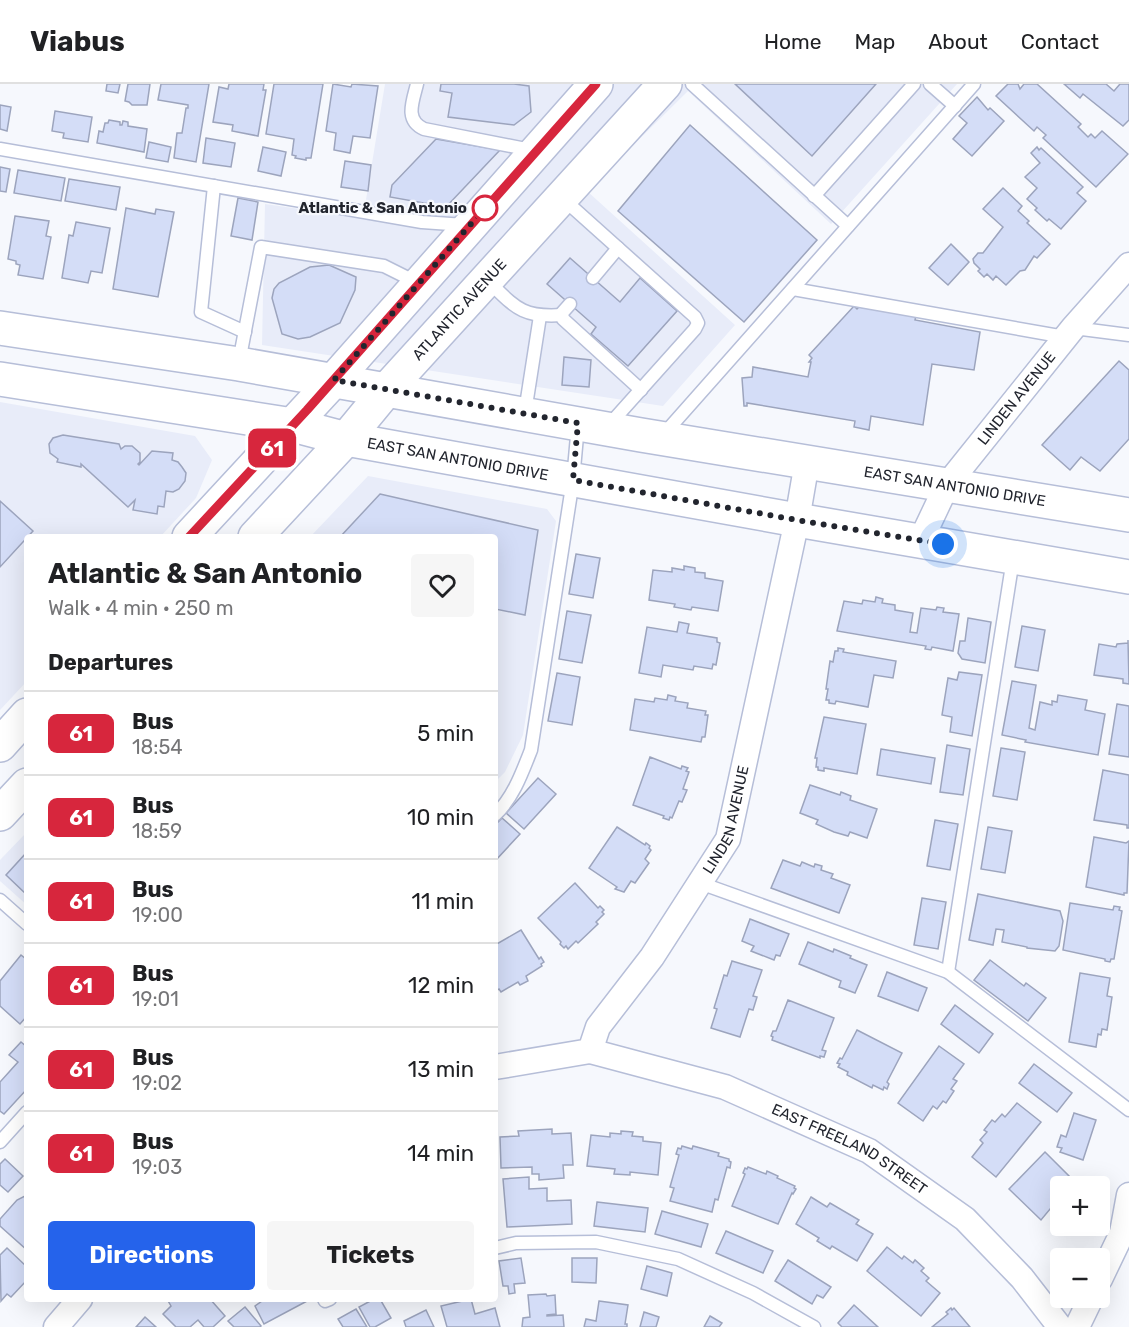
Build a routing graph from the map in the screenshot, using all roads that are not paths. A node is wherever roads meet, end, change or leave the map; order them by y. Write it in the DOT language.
graph roads {
  1 [pos="417,84"];
  2 [pos="596,84"];
  3 [pos="692,84"];
  4 [pos="914,84"];
  5 [pos="930,84"];
  6 [pos="974,84"];
  7 [pos="656,87"];
  8 [pos="955,106"];
  9 [pos="0,149"];
  10 [pos="536,151"];
  11 [pos="213,186"];
  12 [pos="814,196"];
  13 [pos="561,197"];
  14 [pos="470,225"];
  15 [pos="848,226"];
  16 [pos="618,248"];
  17 [pos="1129,265"];
  18 [pos="593,278"];
  19 [pos="486,279"];
  20 [pos="418,283"];
  21 [pos="793,289"];
  22 [pos="570,304"];
  23 [pos="562,315"];
  24 [pos="540,316"];
  25 [pos="0,328"];
  26 [pos="245,332"];
  27 [pos="1069,332"];
  28 [pos="1129,335"];
  29 [pos="239,364"];
  30 [pos="0,379"];
  31 [pos="334,380"];
  32 [pos="388,388"];
  33 [pos="640,390"];
  34 [pos="524,413"];
  35 [pos="293,425"];
  36 [pos="592,426"];
  37 [pos="661,437"];
  38 [pos="346,439"];
  39 [pos="807,462"];
  40 [pos="573,480"];
  41 [pos="947,485"];
  42 [pos="1129,515"];
  43 [pos="797,520"];
  44 [pos="192,534"];
  45 [pos="258,534"];
  46 [pos="921,540"];
  47 [pos="1013,556"];
  48 [pos="1129,577"];
  49 [pos="24,718"];
  50 [pos="0,745"];
  51 [pos="24,787"];
  52 [pos="498,812"];
  53 [pos="0,814"];
  54 [pos="700,883"];
  55 [pos="0,900"];
  56 [pos="24,921"];
  57 [pos="948,972"];
  58 [pos="590,1051"];
  59 [pos="498,1066"];
  60 [pos="1129,1110"];
  61 [pos="24,1115"];
  62 [pos="0,1142"];
  63 [pos="1129,1195"];
  64 [pos="498,1247"];
  65 [pos="1110,1258"];
  66 [pos="77,1302"];
  67 [pos="1086,1308"];
  68 [pos="56,1327"];
  69 [pos="814,1327"];
  70 [pos="1060,1327"];
  71 [pos="1077,1327"];
  1 -- 10 [label="lane"];
  2 -- 10 [label="main road"];
  3 -- 12 [label="lane"];
  4 -- 12 [label="lane"];
  5 -- 8 [label="lane"];
  6 -- 8 [label="lane"];
  7 -- 13 [label="main road, ATLANTIC AVENUE"];
  8 -- 15 [label="lane"];
  9 -- 11 [label="lane"];
  10 -- 14 [label="main road"];
  11 -- 14 [label="lane"];
  11 -- 26 [label="lane"];
  12 -- 15 [label="lane"];
  13 -- 16 [label="lane"];
  13 -- 19 [label="main road, ATLANTIC AVENUE"];
  14 -- 20 [label="main road"];
  15 -- 21 [label="lane"];
  16 -- 18 [label="lane"];
  16 -- 33 [label="lane"];
  17 -- 27 [label="street, LINDEN AVENUE"];
  19 -- 24 [label="lane"];
  19 -- 32 [label="main road, ATLANTIC AVENUE"];
  20 -- 26 [label="lane"];
  20 -- 31 [label="main road"];
  21 -- 27 [label="lane"];
  21 -- 37 [label="lane"];
  22 -- 23 [label="lane"];
  23 -- 24 [label="lane"];
  23 -- 33 [label="lane"];
  24 -- 34 [label="lane"];
  25 -- 29 [label="main road, EAST SAN ANTONIO DRIVE"];
  26 -- 29 [label="lane"];
  27 -- 28 [label="lane"];
  27 -- 41 [label="street, LINDEN AVENUE"];
  29 -- 31 [label="main road, EAST SAN ANTONIO DRIVE"];
  30 -- 35 [label="main road, EAST SAN ANTONIO DRIVE"];
  31 -- 32 [label="main road, EAST SAN ANTONIO DRIVE"];
  31 -- 35 [label="main road"];
  32 -- 34 [label="main road, EAST SAN ANTONIO DRIVE"];
  32 -- 38 [label="main road, ATLANTIC AVENUE"];
  33 -- 36 [label="lane"];
  34 -- 36 [label="main road, EAST SAN ANTONIO DRIVE"];
  35 -- 38 [label="main road, EAST SAN ANTONIO DRIVE"];
  35 -- 44 [label="main road"];
  36 -- 37 [label="main road, EAST SAN ANTONIO DRIVE"];
  36 -- 40 [label="lane"];
  37 -- 39 [label="main road, EAST SAN ANTONIO DRIVE"];
  38 -- 40 [label="main road, EAST SAN ANTONIO DRIVE"];
  38 -- 45 [label="main road, ATLANTIC AVENUE"];
  39 -- 41 [label="main road, EAST SAN ANTONIO DRIVE"];
  39 -- 43 [label="street, LINDEN AVENUE"];
  40 -- 43 [label="main road, EAST SAN ANTONIO DRIVE"];
  40 -- 52 [label="lane"];
  41 -- 42 [label="main road, EAST SAN ANTONIO DRIVE"];
  41 -- 46 [label="street, LINDEN AVENUE"];
  43 -- 46 [label="main road, EAST SAN ANTONIO DRIVE"];
  43 -- 54 [label="street, LINDEN AVENUE"];
  46 -- 47 [label="main road, EAST SAN ANTONIO DRIVE"];
  47 -- 48 [label="main road, EAST SAN ANTONIO DRIVE"];
  47 -- 57 [label="lane"];
  49 -- 50 [label="main road"];
  51 -- 53 [label="main road"];
  54 -- 57 [label="lane"];
  54 -- 58 [label="street, LINDEN AVENUE"];
  55 -- 56 [label="lane"];
  57 -- 60 [label="lane"];
  58 -- 59 [label="street"];
  58 -- 70 [label="street, EAST FREELAND STREET"];
  61 -- 62 [label="lane"];
  63 -- 65 [label="street"];
  64 -- 69 [label="lane"];
  66 -- 68 [label="street"];
  67 -- 71 [label="street"];
}
